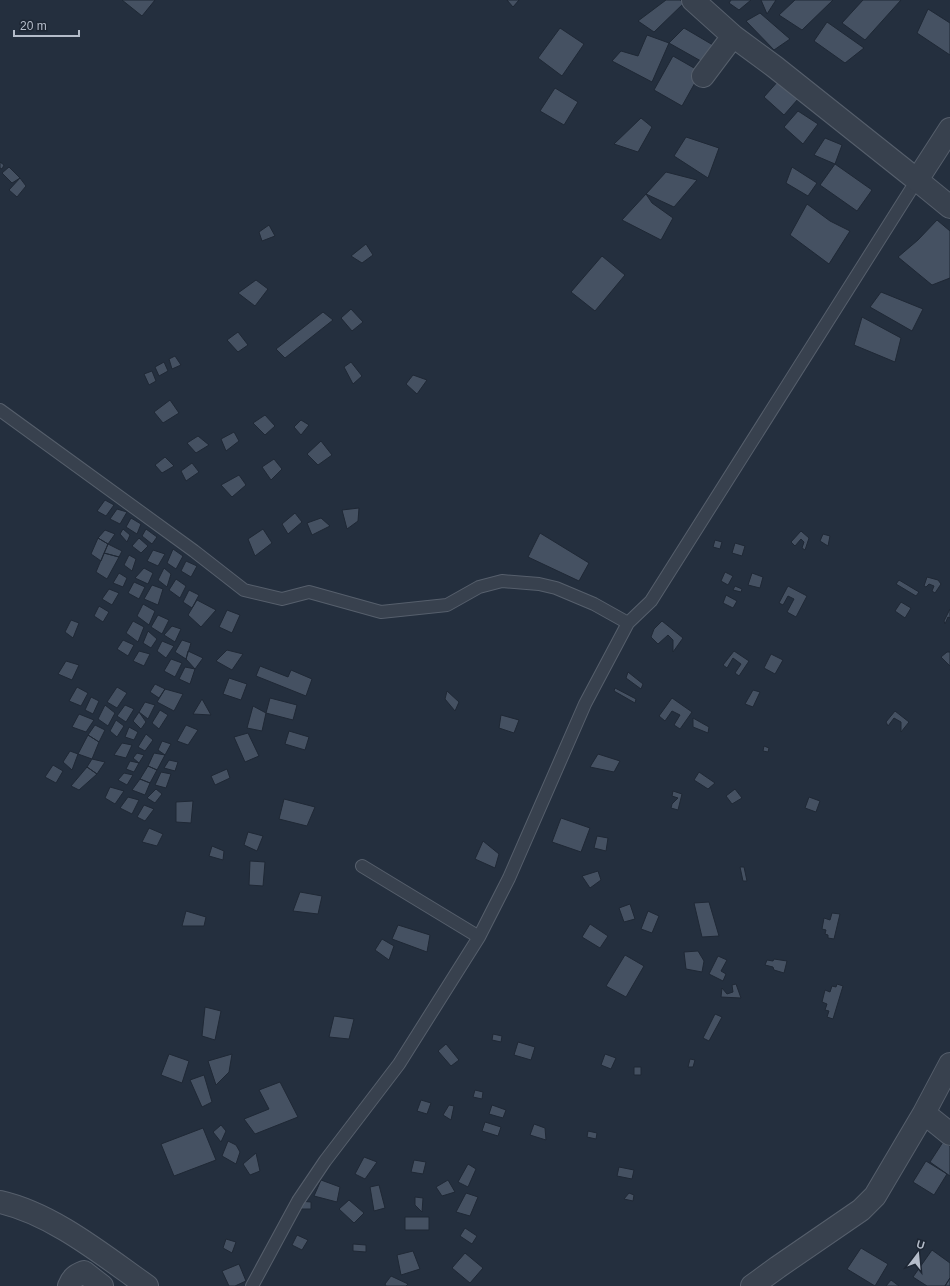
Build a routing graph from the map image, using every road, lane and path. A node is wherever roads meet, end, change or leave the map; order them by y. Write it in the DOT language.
graph roads {
  1 [pos="694,0"];
  2 [pos="733,36"];
  3 [pos="703,76"];
  4 [pos="950,129"];
  5 [pos="917,180"];
  6 [pos="950,207"];
  7 [pos="0,410"];
  8 [pos="628,623"];
  9 [pos="362,866"];
  10 [pos="479,937"];
  11 [pos="950,1064"];
  12 [pos="924,1113"];
  13 [pos="950,1134"];
  14 [pos="0,1202"];
  15 [pos="69,1286"];
  16 [pos="102,1286"];
  17 [pos="147,1286"];
  18 [pos="252,1286"];
  19 [pos="752,1286"];
  1 -- 2 [label="street"];
  2 -- 3 [label="street"];
  2 -- 5 [label="street"];
  4 -- 5 [label="street"];
  5 -- 6 [label="street"];
  5 -- 8 [label="lane"];
  7 -- 8 [label="lane"];
  8 -- 10 [label="lane"];
  9 -- 10 [label="lane"];
  10 -- 18 [label="lane"];
  11 -- 12 [label="street"];
  12 -- 13 [label="street"];
  12 -- 19 [label="street"];
  14 -- 17 [label="street"];
  15 -- 16 [label="street"];
}
